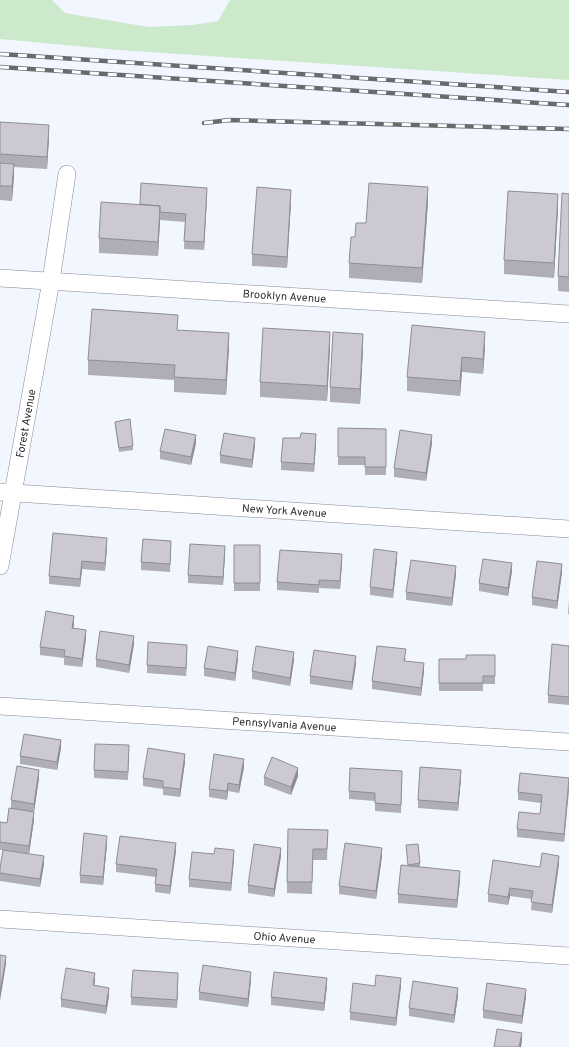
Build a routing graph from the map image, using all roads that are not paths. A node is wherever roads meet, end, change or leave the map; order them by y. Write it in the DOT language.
graph roads {
  1 [pos="68,174"];
  2 [pos="0,278"];
  3 [pos="50,281"];
  4 [pos="569,314"];
  5 [pos="7,492"];
  6 [pos="569,529"];
  7 [pos="0,566"];
  8 [pos="0,706"];
  9 [pos="569,742"];
  10 [pos="0,919"];
  11 [pos="569,956"];
  1 -- 3 [label="street, Forest Avenue"];
  2 -- 3 [label="street, Brooklyn Avenue"];
  3 -- 4 [label="street, Brooklyn Avenue"];
  3 -- 5 [label="street, Forest Avenue"];
  5 -- 6 [label="street, New York Avenue"];
  5 -- 7 [label="street, Forest Avenue"];
  8 -- 9 [label="street, Pennsylvania Avenue"];
  10 -- 11 [label="street, Ohio Avenue"];
}
